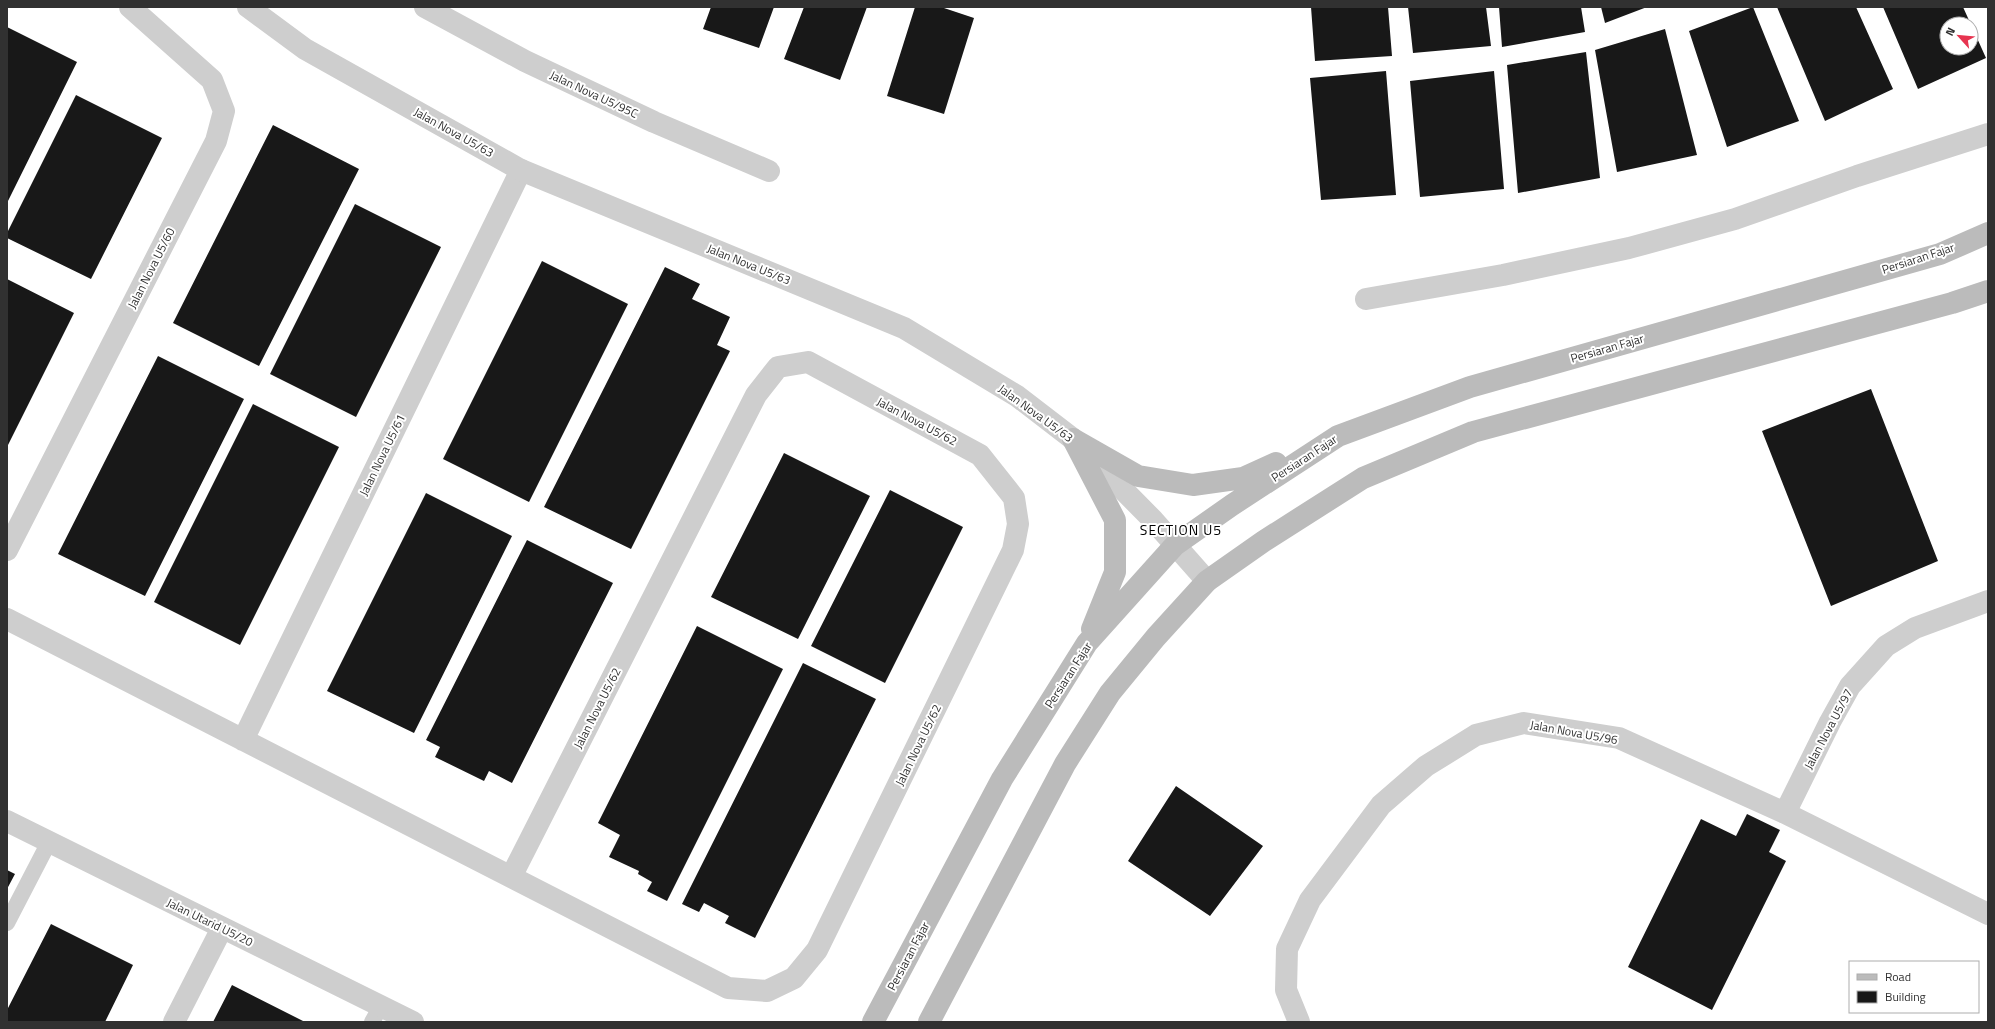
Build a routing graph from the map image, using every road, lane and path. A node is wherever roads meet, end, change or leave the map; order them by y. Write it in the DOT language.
graph roads {
  1 [pos="130,7"];
  2 [pos="248,7"];
  3 [pos="425,7"];
  4 [pos="1988,134"];
  5 [pos="521,170"];
  6 [pos="769,170"];
  7 [pos="1988,233"];
  8 [pos="1988,291"];
  9 [pos="1366,299"];
  10 [pos="1338,436"];
  11 [pos="1073,439"];
  12 [pos="1175,544"];
  13 [pos="7,550"];
  14 [pos="1207,581"];
  15 [pos="1988,601"];
  16 [pos="7,619"];
  17 [pos="1086,643"];
  18 [pos="243,740"];
  19 [pos="1785,813"];
  20 [pos="7,821"];
  21 [pos="49,842"];
  22 [pos="511,877"];
  23 [pos="1988,914"];
  24 [pos="7,923"];
  25 [pos="222,928"];
  26 [pos="377,1014"];
  27 [pos="174,1022"];
  28 [pos="413,1022"];
  29 [pos="873,1022"];
  30 [pos="929,1022"];
  31 [pos="1299,1022"];
  1 -- 13 [label="street, Jalan Nova U5/60"];
  2 -- 5 [label="street, Jalan Nova U5/63"];
  3 -- 6 [label="street, Jalan Nova U5/95C"];
  4 -- 9 [label="street"];
  5 -- 11 [label="street, Jalan Nova U5/63"];
  5 -- 18 [label="street, Jalan Nova U5/61"];
  7 -- 10 [label="main road, Persiaran Fajar"];
  8 -- 14 [label="main road"];
  10 -- 11 [label="main road"];
  10 -- 12 [label="main road, Persiaran Fajar"];
  11 -- 12 [label="street, Jalan Nova U5/63"];
  11 -- 17 [label="main road"];
  12 -- 14 [label="street, Jalan Nova U5/63"];
  12 -- 17 [label="main road, Persiaran Fajar"];
  14 -- 30 [label="main road"];
  15 -- 19 [label="street, Jalan Nova U5/97"];
  16 -- 18 [label="street"];
  17 -- 29 [label="main road, Persiaran Fajar"];
  18 -- 22 [label="street"];
  19 -- 23 [label="street, Jalan Nova U5/96"];
  19 -- 31 [label="street, Jalan Nova U5/96"];
  20 -- 21 [label="street, Jalan Utarid U5/20"];
  21 -- 24 [label="lane"];
  21 -- 25 [label="street, Jalan Utarid U5/20"];
  22 -- 22 [label="street, Jalan Nova U5/62"];
  25 -- 26 [label="street, Jalan Utarid U5/20"];
  25 -- 27 [label="street"];
  26 -- 28 [label="street, Jalan Utarid U5/20"];
}
